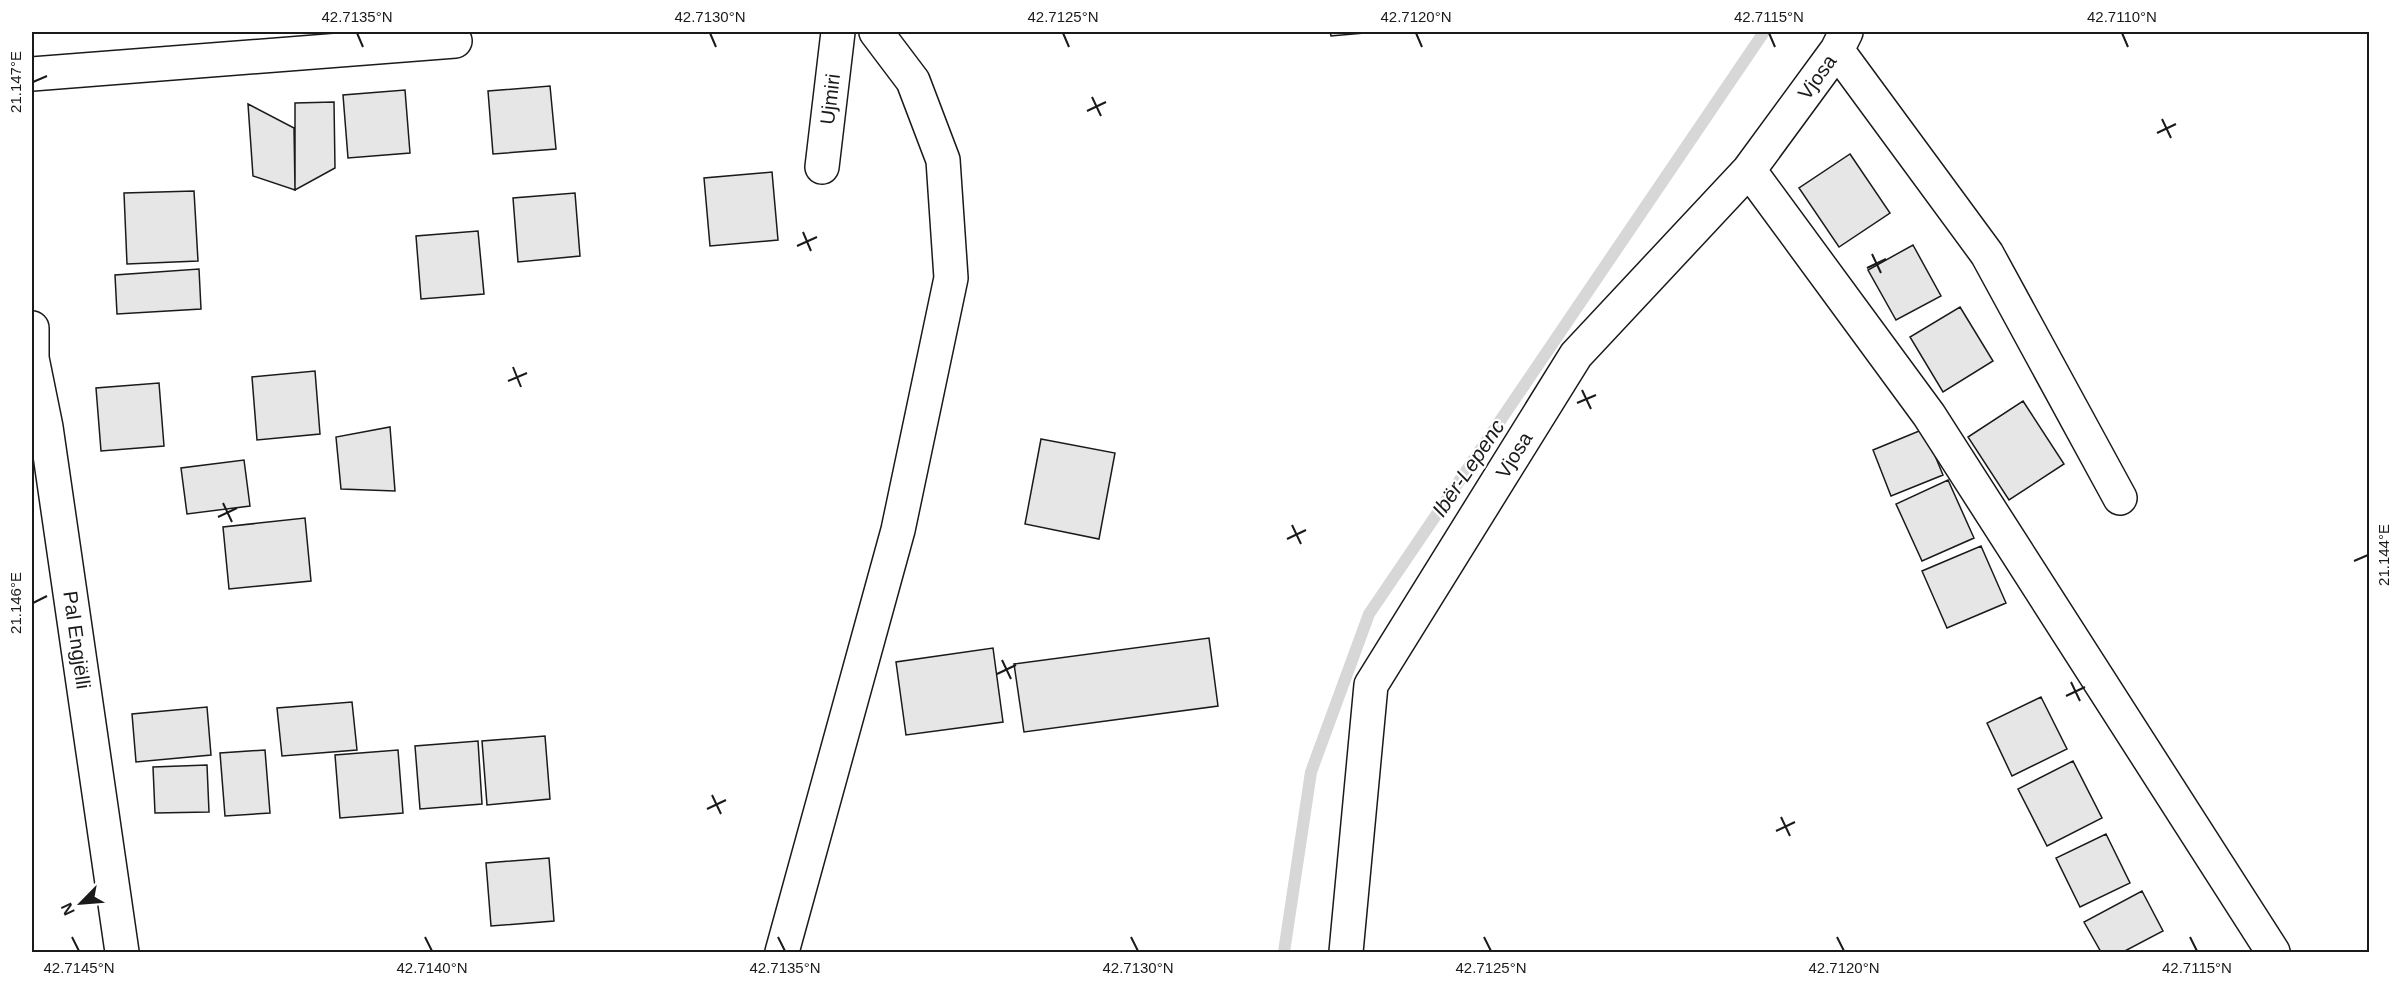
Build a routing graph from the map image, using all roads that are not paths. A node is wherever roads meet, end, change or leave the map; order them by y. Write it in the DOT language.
graph roads {
  1 [pos="838,32"];
  2 [pos="876,32"];
  3 [pos="455,41"];
  4 [pos="1841,41"];
  5 [pos="32,74"];
  6 [pos="822,167"];
  7 [pos="1749,170"];
  8 [pos="32,328"];
  9 [pos="2120,498"];
  10 [pos="122,952"];
  11 [pos="782,952"];
  12 [pos="1346,952"];
  13 [pos="2273,952"];
  1 -- 6 [label="street, Ujmiri"];
  2 -- 11 [label="street"];
  3 -- 5 [label="street"];
  4 -- 7 [label="street, Vjosa"];
  4 -- 9 [label="street"];
  7 -- 12 [label="street, Vjosa"];
  7 -- 13 [label="street"];
  8 -- 10 [label="street, Pal Engjëlli"];
}
